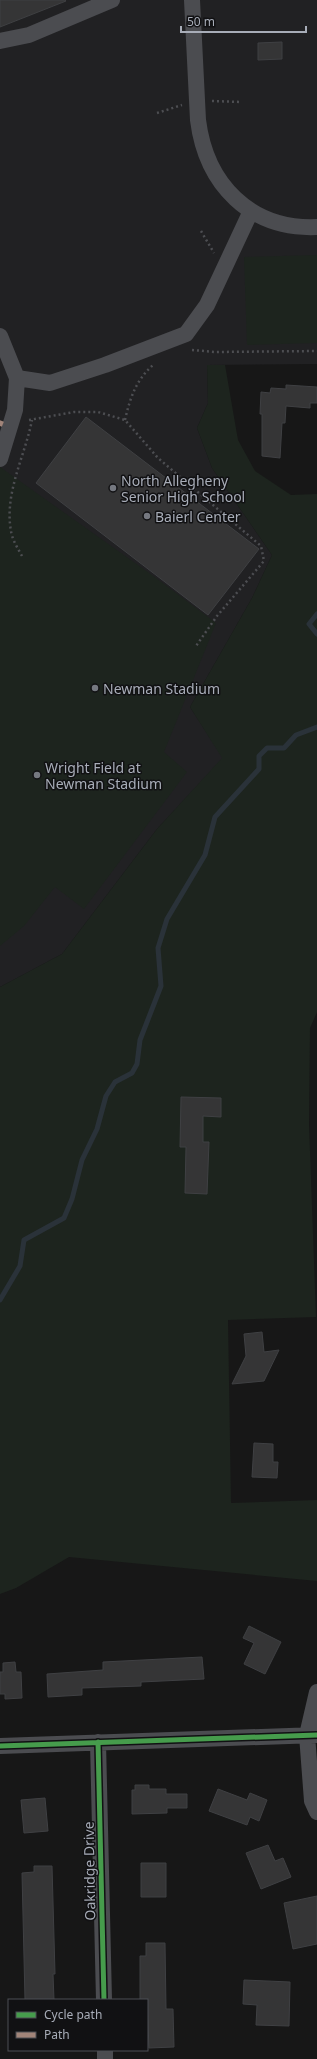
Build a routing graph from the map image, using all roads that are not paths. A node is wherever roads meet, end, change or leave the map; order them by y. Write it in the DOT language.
graph roads {
  1 [pos="112,0"];
  2 [pos="192,0"];
  3 [pos="0,41"];
  4 [pos="251,211"];
  5 [pos="317,227"];
  6 [pos="0,336"];
  7 [pos="17,378"];
  8 [pos="0,459"];
  9 [pos="317,1692"];
  10 [pos="312,1735"];
  11 [pos="98,1742"];
  12 [pos="0,1746"];
  13 [pos="317,1812"];
  14 [pos="104,1999"];
  1 -- 3 [label="street"];
  2 -- 4 [label="street"];
  4 -- 5 [label="street"];
  4 -- 7 [label="street"];
  6 -- 7 [label="street"];
  7 -- 8 [label="street"];
  9 -- 10 [label="street"];
  10 -- 11 [label="street"];
  10 -- 13 [label="street"];
  11 -- 12 [label="street"];
  11 -- 14 [label="street, Oakridge Drive"];
}
